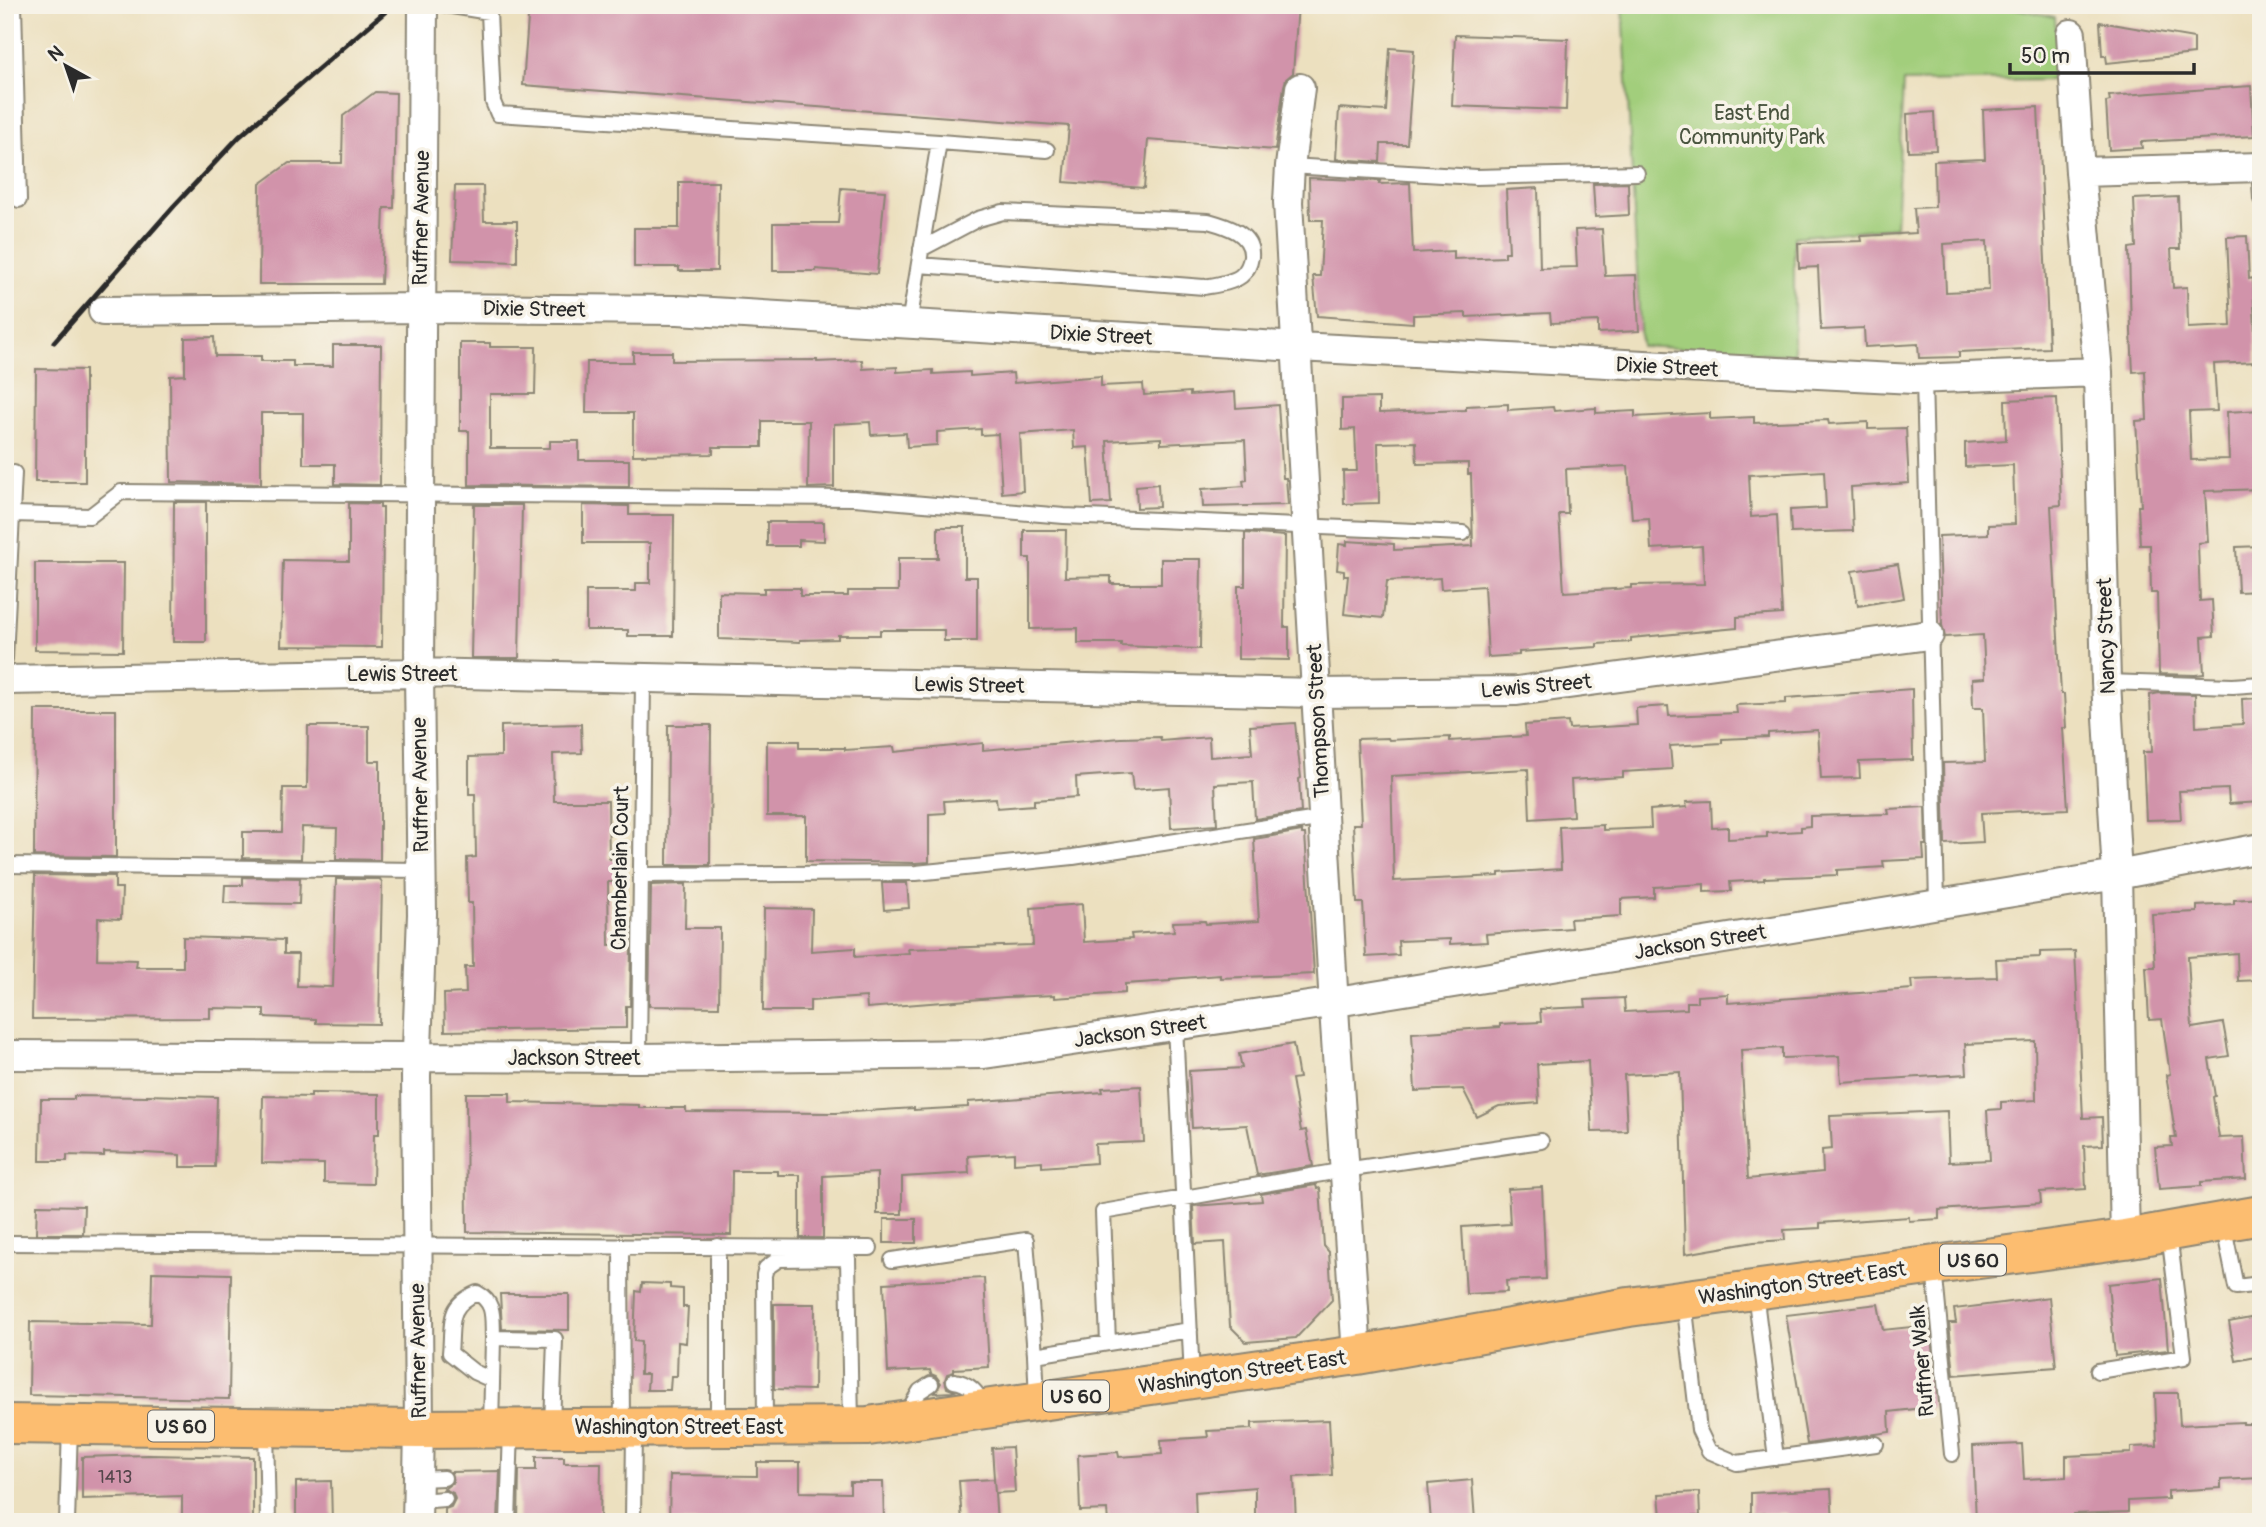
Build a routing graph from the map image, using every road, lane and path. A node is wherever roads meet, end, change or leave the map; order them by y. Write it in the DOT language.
graph roads {
  1 [pos="14,5"];
  2 [pos="423,5"];
  3 [pos="446,5"];
  4 [pos="2071,34"];
  5 [pos="1300,88"];
  6 [pos="939,142"];
  7 [pos="1047,150"];
  8 [pos="1290,166"];
  9 [pos="2260,167"];
  10 [pos="2080,172"];
  11 [pos="1637,173"];
  12 [pos="2261,199"];
  13 [pos="19,200"];
  14 [pos="921,249"];
  15 [pos="919,265"];
  16 [pos="420,308"];
  17 [pos="103,311"];
  18 [pos="909,324"];
  19 [pos="1298,347"];
  20 [pos="2098,372"];
  21 [pos="1924,379"];
  22 [pos="13,472"];
  23 [pos="419,494"];
  24 [pos="12,514"];
  25 [pos="1307,527"];
  26 [pos="1463,533"];
  27 [pos="1929,635"];
  28 [pos="5,659"];
  29 [pos="419,673"];
  30 [pos="643,678"];
  31 [pos="5,680"];
  32 [pos="2106,682"];
  33 [pos="2261,684"];
  34 [pos="1316,693"];
  35 [pos="1324,818"];
  36 [pos="2261,848"];
  37 [pos="5,865"];
  38 [pos="421,870"];
  39 [pos="641,875"];
  40 [pos="2117,875"];
  41 [pos="1937,903"];
  42 [pos="1334,1003"];
  43 [pos="1175,1026"];
  44 [pos="5,1055"];
  45 [pos="416,1058"];
  46 [pos="639,1059"];
  47 [pos="1541,1141"];
  48 [pos="1345,1170"];
  49 [pos="1184,1199"];
  50 [pos="2261,1215"];
  51 [pos="2222,1222"];
  52 [pos="2168,1232"];
  53 [pos="2124,1239"];
  54 [pos="5,1243"];
  55 [pos="418,1245"];
  56 [pos="621,1246"];
  57 [pos="718,1247"];
  58 [pos="870,1248"];
  59 [pos="892,1260"];
  60 [pos="1934,1265"];
  61 [pos="2261,1283"];
  62 [pos="1755,1290"];
  63 [pos="1684,1300"];
  64 [pos="1190,1330"];
  65 [pos="493,1338"];
  66 [pos="1108,1343"];
  67 [pos="1035,1355"];
  68 [pos="1357,1355"];
  69 [pos="2098,1371"];
  70 [pos="1192,1379"];
  71 [pos="492,1380"];
  72 [pos="954,1381"];
  73 [pos="931,1384"];
  74 [pos="1038,1401"];
  75 [pos="987,1409"];
  76 [pos="903,1421"];
  77 [pos="5,1424"];
  78 [pos="70,1425"];
  79 [pos="765,1426"];
  80 [pos="851,1426"];
  81 [pos="266,1427"];
  82 [pos="628,1427"];
  83 [pos="718,1427"];
  84 [pos="501,1428"];
  85 [pos="552,1428"];
  86 [pos="419,1429"];
  87 [pos="1876,1444"];
  88 [pos="1952,1454"];
  89 [pos="1776,1458"];
  90 [pos="428,1496"];
  91 [pos="67,1522"];
  92 [pos="268,1522"];
  93 [pos="508,1522"];
  94 [pos="633,1522"];
  1 -- 13 [label="lane"];
  2 -- 16 [label="street, Ruffner Avenue"];
  3 -- 6 [label="lane"];
  4 -- 10 [label="street, Nancy Street"];
  5 -- 8 [label="street, Thompson Street"];
  6 -- 7 [label="lane"];
  6 -- 14 [label="lane"];
  8 -- 11 [label="lane"];
  8 -- 19 [label="street, Thompson Street"];
  9 -- 10 [label="street"];
  9 -- 12 [label="lane"];
  10 -- 20 [label="street, Nancy Street"];
  14 -- 15 [label="lane"];
  14 -- 15 [label="lane"];
  15 -- 18 [label="lane"];
  16 -- 17 [label="street, Dixie Street"];
  16 -- 18 [label="street, Dixie Street"];
  16 -- 23 [label="street, Ruffner Avenue"];
  18 -- 19 [label="street, Dixie Street"];
  19 -- 21 [label="street, Dixie Street"];
  19 -- 25 [label="street, Thompson Street"];
  20 -- 21 [label="street, Dixie Street"];
  20 -- 32 [label="street, Nancy Street"];
  21 -- 27 [label="lane"];
  22 -- 24 [label="lane"];
  23 -- 24 [label="lane"];
  23 -- 25 [label="lane"];
  23 -- 29 [label="street, Ruffner Avenue"];
  24 -- 28 [label="lane"];
  25 -- 26 [label="lane"];
  25 -- 34 [label="street, Thompson Street"];
  27 -- 34 [label="street, Lewis Street"];
  27 -- 41 [label="lane"];
  29 -- 30 [label="street, Lewis Street"];
  29 -- 31 [label="street, Lewis Street"];
  29 -- 38 [label="street, Ruffner Avenue"];
  30 -- 34 [label="street, Lewis Street"];
  30 -- 39 [label="lane, Chamberlain Court"];
  32 -- 33 [label="lane"];
  32 -- 40 [label="street, Nancy Street"];
  34 -- 35 [label="street, Thompson Street"];
  35 -- 39 [label="lane"];
  35 -- 42 [label="street, Thompson Street"];
  36 -- 40 [label="street, Jackson Street"];
  37 -- 38 [label="lane"];
  38 -- 45 [label="street, Ruffner Avenue"];
  39 -- 46 [label="lane, Chamberlain Court"];
  40 -- 41 [label="street, Jackson Street"];
  40 -- 53 [label="street, Nancy Street"];
  41 -- 42 [label="street, Jackson Street"];
  42 -- 43 [label="street, Jackson Street"];
  42 -- 48 [label="street, Thompson Street"];
  43 -- 46 [label="street, Jackson Street"];
  43 -- 49 [label="lane"];
  44 -- 45 [label="street, Jackson Street"];
  45 -- 46 [label="street, Jackson Street"];
  45 -- 55 [label="street, Ruffner Avenue"];
  47 -- 48 [label="lane"];
  48 -- 49 [label="lane"];
  48 -- 68 [label="street, Thompson Street"];
  49 -- 64 [label="lane"];
  49 -- 66 [label="lane"];
  50 -- 51 [label="main road, Washington Street East / US 60"];
  51 -- 52 [label="main road, Washington Street East / US 60"];
  51 -- 61 [label="lane"];
  52 -- 53 [label="main road, Washington Street East / US 60"];
  52 -- 69 [label="lane"];
  53 -- 60 [label="main road, Washington Street East / US 60"];
  54 -- 55 [label="lane"];
  55 -- 56 [label="lane"];
  55 -- 86 [label="street, Ruffner Avenue"];
  56 -- 57 [label="lane"];
  56 -- 82 [label="lane"];
  57 -- 58 [label="lane"];
  57 -- 83 [label="lane"];
  59 -- 67 [label="lane"];
  60 -- 62 [label="main road, Washington Street East / US 60"];
  60 -- 88 [label="lane, Ruffner Walk"];
  62 -- 63 [label="main road, Washington Street East / US 60"];
  62 -- 89 [label="lane"];
  63 -- 68 [label="main road, Washington Street East / US 60"];
  63 -- 89 [label="lane"];
  64 -- 66 [label="lane"];
  64 -- 70 [label="lane"];
  65 -- 71 [label="lane"];
  65 -- 71 [label="lane"];
  65 -- 85 [label="lane"];
  66 -- 67 [label="lane"];
  67 -- 74 [label="lane"];
  68 -- 70 [label="main road, Washington Street East / US 60"];
  70 -- 74 [label="main road, Washington Street East / US 60"];
  71 -- 84 [label="lane"];
  72 -- 75 [label="lane"];
  73 -- 76 [label="lane"];
  74 -- 75 [label="main road, Washington Street East / US 60"];
  75 -- 76 [label="main road, Washington Street East / US 60"];
  76 -- 80 [label="main road, Washington Street East / US 60"];
  77 -- 78 [label="main road, Washington Street East / US 60"];
  78 -- 81 [label="main road, Washington Street East / US 60"];
  78 -- 91 [label="lane"];
  79 -- 80 [label="main road, Washington Street East / US 60"];
  79 -- 80 [label="lane"];
  79 -- 83 [label="main road, Washington Street East / US 60"];
  81 -- 86 [label="main road, Washington Street East / US 60"];
  81 -- 92 [label="lane"];
  82 -- 83 [label="main road, Washington Street East / US 60"];
  82 -- 85 [label="main road, Washington Street East / US 60"];
  82 -- 94 [label="lane"];
  84 -- 85 [label="main road, Washington Street East / US 60"];
  84 -- 86 [label="main road, Washington Street East / US 60"];
  84 -- 93 [label="lane"];
  86 -- 90 [label="street, Ruffner Avenue"];
  87 -- 89 [label="lane"];
}
